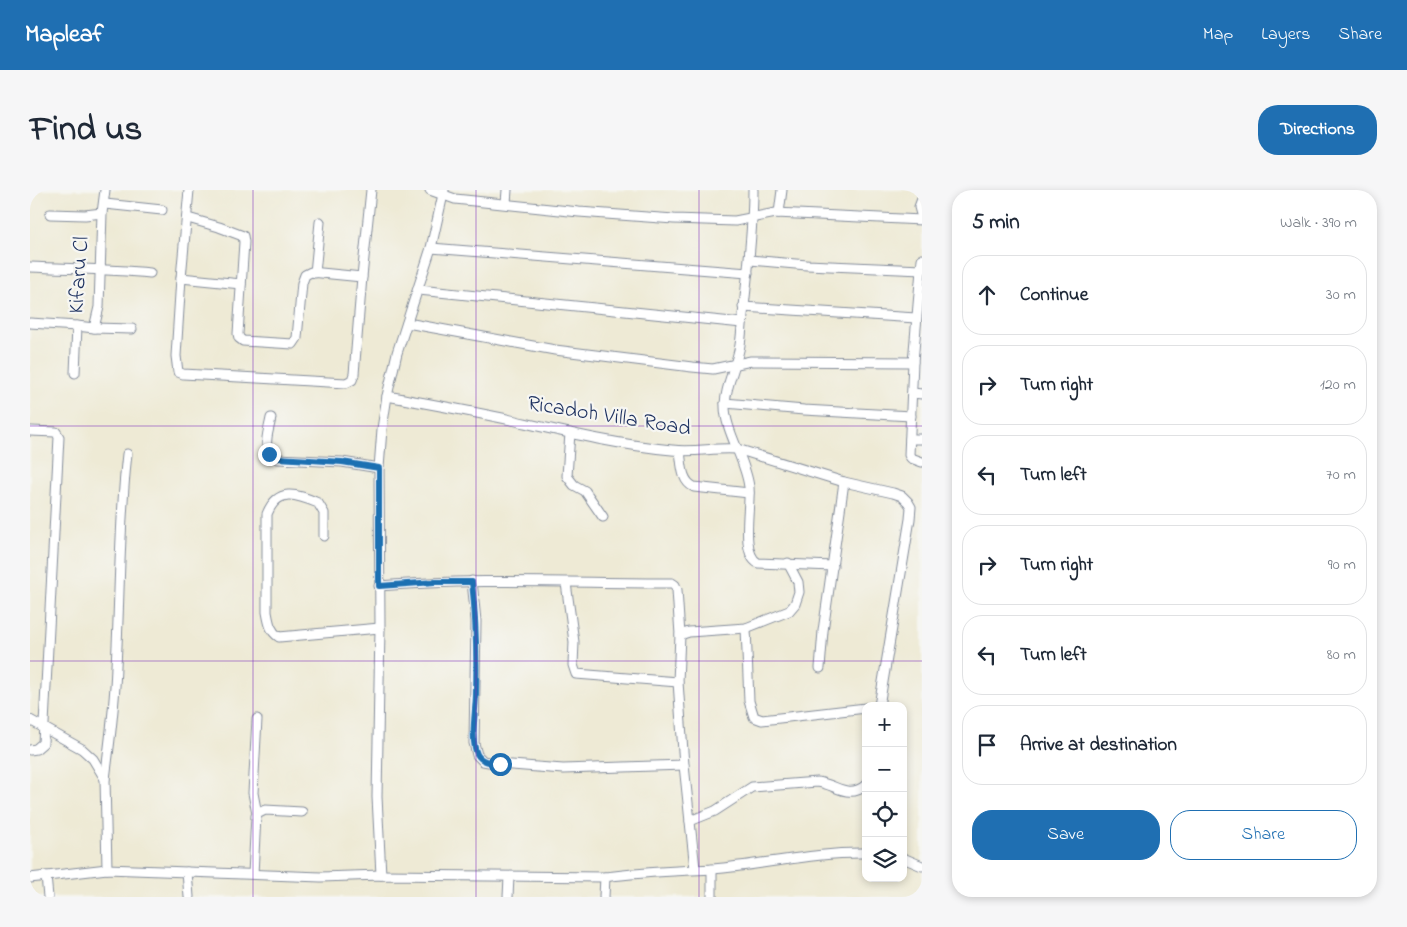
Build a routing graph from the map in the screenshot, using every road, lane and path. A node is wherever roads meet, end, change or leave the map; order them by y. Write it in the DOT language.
graph roads {
  1 [pos="105,190"];
  2 [pos="189,190"];
  3 [pos="371,190"];
  4 [pos="430,190"];
  5 [pos="508,190"];
  6 [pos="753,190"];
  7 [pos="782,190"];
  8 [pos="443,192"];
  9 [pos="922,199"];
  10 [pos="506,203"];
  11 [pos="103,209"];
  12 [pos="162,210"];
  13 [pos="779,213"];
  14 [pos="50,214"];
  15 [pos="188,218"];
  16 [pos="753,218"];
  17 [pos="922,219"];
  18 [pos="320,222"];
  19 [pos="431,248"];
  20 [pos="922,259"];
  21 [pos="750,260"];
  22 [pos="30,266"];
  23 [pos="100,270"];
  24 [pos="921,270"];
  25 [pos="150,272"];
  26 [pos="315,273"];
  27 [pos="748,273"];
  28 [pos="362,277"];
  29 [pos="181,278"];
  30 [pos="242,284"];
  31 [pos="419,290"];
  32 [pos="744,308"];
  33 [pos="916,318"];
  34 [pos="30,323"];
  35 [pos="407,323"];
  36 [pos="742,323"];
  37 [pos="77,326"];
  38 [pos="94,328"];
  39 [pos="132,329"];
  40 [pos="918,345"];
  41 [pos="913,362"];
  42 [pos="735,364"];
  43 [pos="75,373"];
  44 [pos="912,393"];
  45 [pos="922,394"];
  46 [pos="387,396"];
  47 [pos="725,403"];
  48 [pos="911,416"];
  49 [pos="271,418"];
  50 [pos="30,431"];
  51 [pos="570,433"];
  52 [pos="910,438"];
  53 [pos="922,439"];
  54 [pos="737,449"];
  55 [pos="680,451"];
  56 [pos="127,454"];
  57 [pos="922,462"];
  58 [pos="379,468"];
  59 [pos="844,482"];
  60 [pos="749,493"];
  61 [pos="603,518"];
  62 [pos="324,536"];
  63 [pos="788,563"];
  64 [pos="833,566"];
  65 [pos="472,582"];
  66 [pos="566,583"];
  67 [pos="379,586"];
  68 [pos="380,628"];
  69 [pos="746,628"];
  70 [pos="680,635"];
  71 [pos="820,668"];
  72 [pos="678,682"];
  73 [pos="880,702"];
  74 [pos="862,708"];
  75 [pos="257,719"];
  76 [pos="30,720"];
  77 [pos="44,728"];
  78 [pos="30,750"];
  79 [pos="684,765"];
  80 [pos="105,779"];
  81 [pos="862,788"];
  82 [pos="302,812"];
  83 [pos="257,814"];
  84 [pos="690,821"];
  85 [pos="862,853"];
  86 [pos="907,860"];
  87 [pos="922,866"];
  88 [pos="107,869"];
  89 [pos="695,869"];
  90 [pos="712,869"];
  91 [pos="187,872"];
  92 [pos="253,874"];
  93 [pos="381,875"];
  94 [pos="46,876"];
  95 [pos="509,877"];
  96 [pos="605,877"];
  97 [pos="30,878"];
  98 [pos="48,897"];
  99 [pos="189,897"];
  100 [pos="508,897"];
  101 [pos="604,897"];
  102 [pos="712,897"];
  1 -- 11 [label="street, Kifaru Cl"];
  2 -- 15 [label="street"];
  3 -- 28 [label="street"];
  4 -- 8 [label="street"];
  5 -- 10 [label="street"];
  6 -- 16 [label="street"];
  7 -- 13 [label="street"];
  8 -- 10 [label="street"];
  8 -- 19 [label="street"];
  9 -- 17 [label="street"];
  10 -- 16 [label="street"];
  11 -- 12 [label="street"];
  11 -- 14 [label="street"];
  11 -- 23 [label="street, Kifaru Cl"];
  13 -- 16 [label="street"];
  13 -- 17 [label="street"];
  15 -- 29 [label="street"];
  15 -- 30 [label="street"];
  16 -- 21 [label="street"];
  18 -- 26 [label="street"];
  19 -- 27 [label="street"];
  19 -- 31 [label="street"];
  20 -- 24 [label="street"];
  21 -- 24 [label="street"];
  21 -- 27 [label="street"];
  22 -- 23 [label="street"];
  23 -- 25 [label="street"];
  23 -- 38 [label="street, Kifaru Cl"];
  24 -- 33 [label="street"];
  26 -- 28 [label="street"];
  26 -- 30 [label="street"];
  27 -- 32 [label="street"];
  28 -- 29 [label="street"];
  29 -- 30 [label="street"];
  31 -- 35 [label="street"];
  31 -- 36 [label="street"];
  32 -- 33 [label="street"];
  32 -- 36 [label="street"];
  33 -- 40 [label="street"];
  34 -- 37 [label="street"];
  35 -- 42 [label="street"];
  35 -- 46 [label="street"];
  36 -- 42 [label="street"];
  37 -- 38 [label="street, Kifaru Cl"];
  37 -- 43 [label="street, Kifaru Cl"];
  38 -- 39 [label="street"];
  40 -- 41 [label="street"];
  41 -- 42 [label="street"];
  41 -- 44 [label="street"];
  42 -- 47 [label="street"];
  44 -- 45 [label="street"];
  44 -- 48 [label="street"];
  46 -- 51 [label="street, Ricadoh Villa Road"];
  46 -- 58 [label="street"];
  47 -- 48 [label="street"];
  47 -- 54 [label="street"];
  48 -- 52 [label="street"];
  49 -- 58 [label="street"];
  50 -- 77 [label="street"];
  51 -- 55 [label="street, Ricadoh Villa Road"];
  51 -- 61 [label="street"];
  52 -- 53 [label="street"];
  52 -- 57 [label="street"];
  54 -- 55 [label="street, Ricadoh Villa Road"];
  54 -- 59 [label="street, Ricadoh Villa Road"];
  54 -- 60 [label="street"];
  55 -- 60 [label="street"];
  56 -- 80 [label="street"];
  58 -- 67 [label="street"];
  59 -- 64 [label="street"];
  59 -- 73 [label="street, Ricadoh Villa Road"];
  60 -- 63 [label="street"];
  62 -- 68 [label="street"];
  63 -- 64 [label="street"];
  63 -- 69 [label="street"];
  64 -- 71 [label="street"];
  65 -- 66 [label="street"];
  65 -- 67 [label="street"];
  65 -- 79 [label="street"];
  66 -- 70 [label="street"];
  66 -- 72 [label="street"];
  67 -- 68 [label="street"];
  68 -- 93 [label="street"];
  69 -- 70 [label="street"];
  69 -- 74 [label="street"];
  70 -- 72 [label="street"];
  72 -- 79 [label="street"];
  75 -- 83 [label="street"];
  76 -- 77 [label="street"];
  77 -- 78 [label="street"];
  77 -- 80 [label="street"];
  79 -- 84 [label="street"];
  80 -- 88 [label="street"];
  81 -- 84 [label="street"];
  82 -- 83 [label="street"];
  83 -- 92 [label="street"];
  84 -- 89 [label="street"];
  85 -- 90 [label="street"];
  86 -- 87 [label="street"];
  88 -- 91 [label="street"];
  88 -- 94 [label="street"];
  89 -- 90 [label="street"];
  89 -- 96 [label="street"];
  90 -- 102 [label="street"];
  91 -- 92 [label="street"];
  91 -- 99 [label="street"];
  92 -- 93 [label="street"];
  93 -- 95 [label="street"];
  94 -- 97 [label="street"];
  94 -- 98 [label="street"];
  95 -- 96 [label="street"];
  95 -- 100 [label="street"];
  96 -- 101 [label="street"];
}
